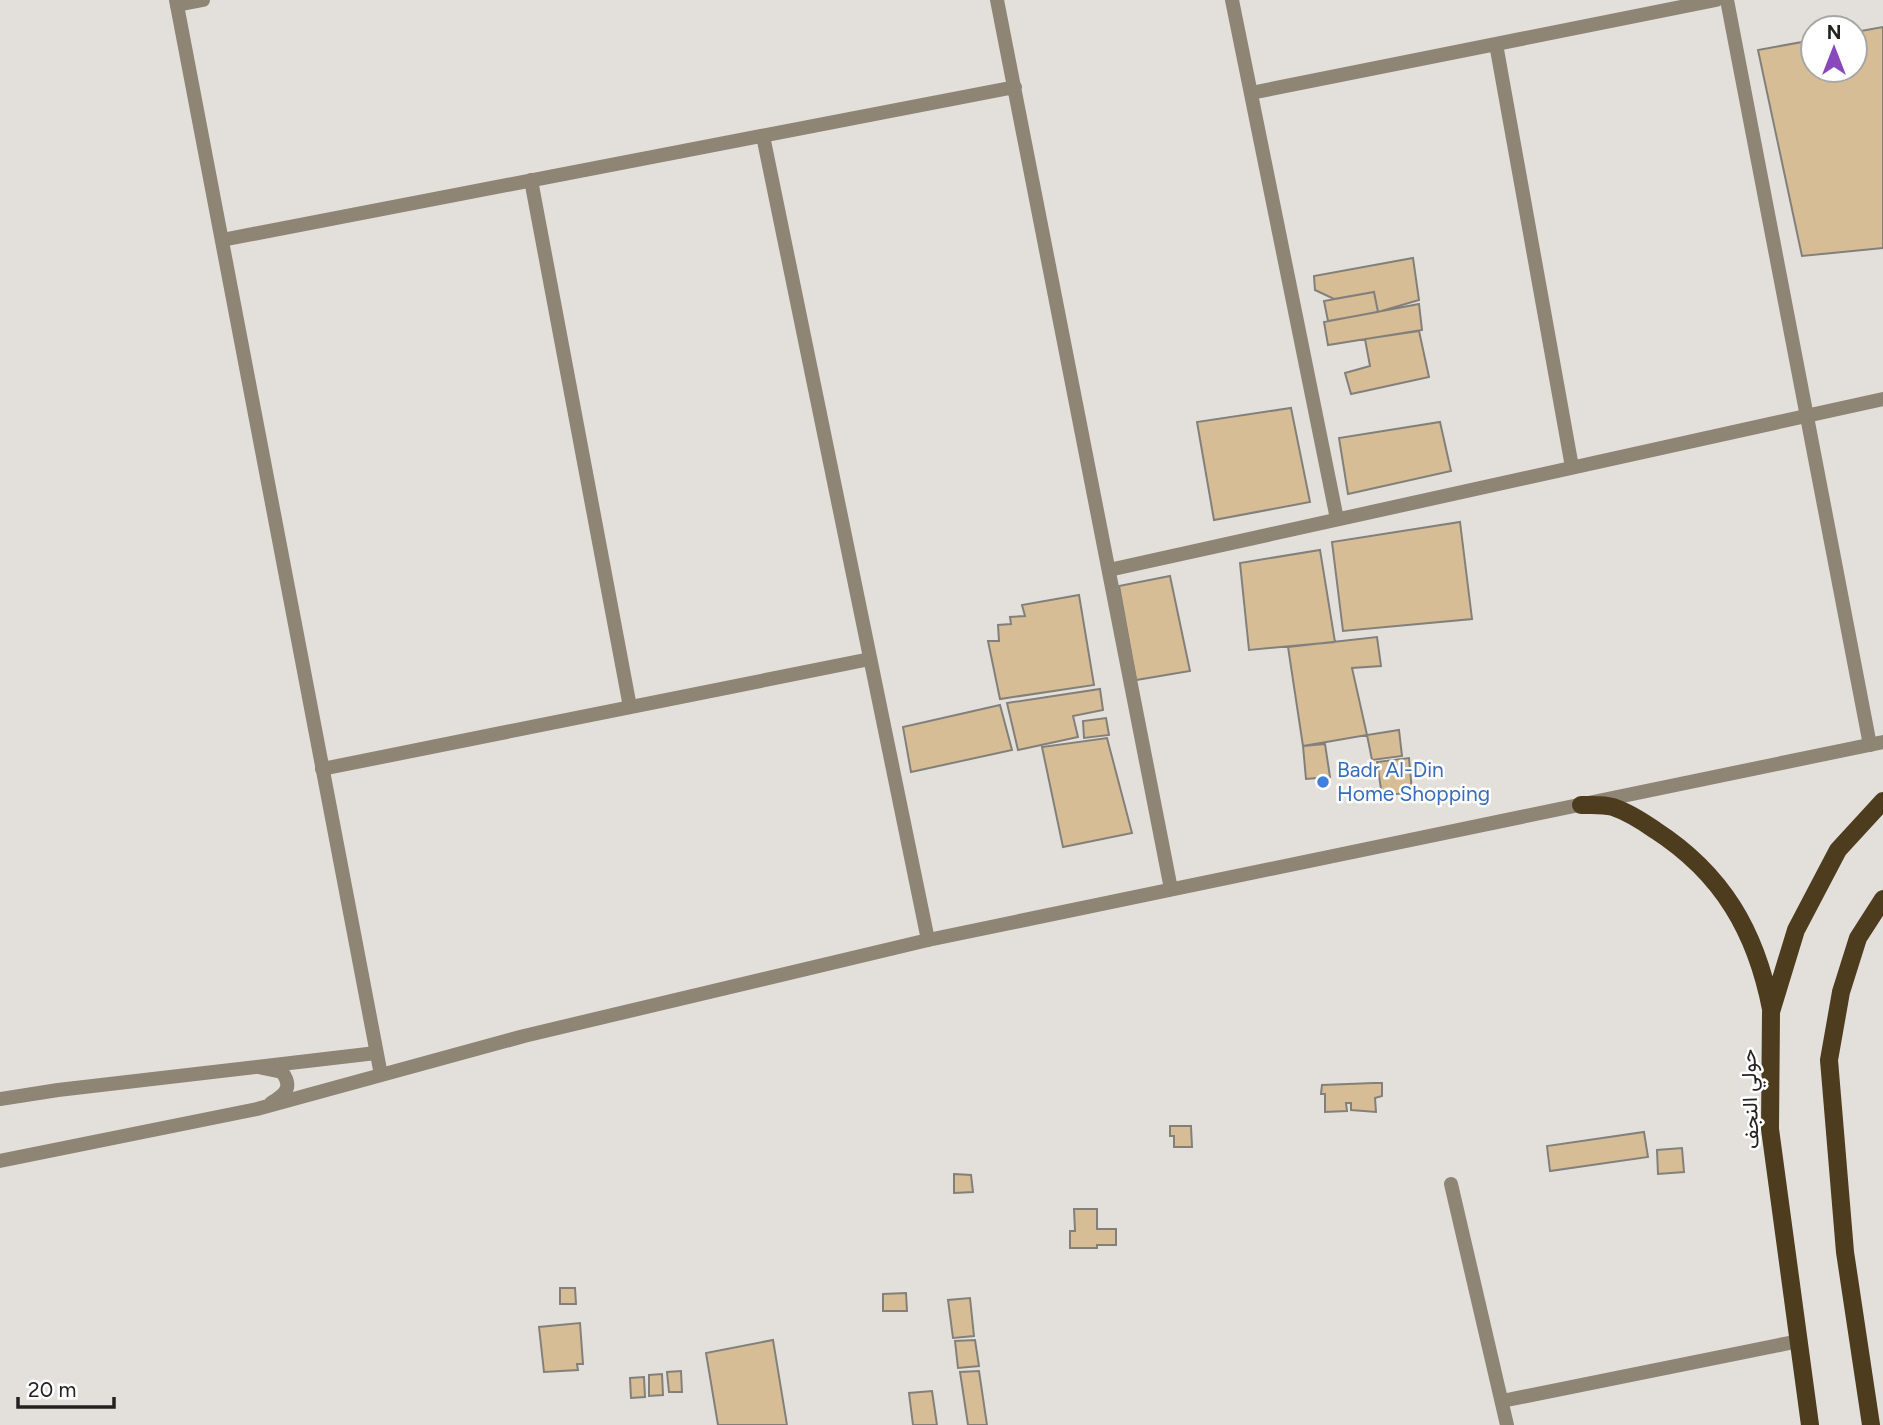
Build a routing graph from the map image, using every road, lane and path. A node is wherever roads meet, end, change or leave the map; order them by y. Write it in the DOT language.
graph roads {
  1 [pos="203,0"];
  2 [pos="998,0"];
  3 [pos="1233,0"];
  4 [pos="1716,0"];
  5 [pos="1727,0"];
  6 [pos="176,2"];
  7 [pos="1496,44"];
  8 [pos="1015,88"];
  9 [pos="1251,93"];
  10 [pos="763,136"];
  11 [pos="531,180"];
  12 [pos="222,240"];
  13 [pos="1883,399"];
  14 [pos="1807,416"];
  15 [pos="1572,467"];
  16 [pos="1337,519"];
  17 [pos="1109,570"];
  18 [pos="870,659"];
  19 [pos="630,707"];
  20 [pos="1877,744"];
  21 [pos="322,769"];
  22 [pos="1883,801"];
  23 [pos="1581,805"];
  24 [pos="1171,889"];
  25 [pos="1883,899"];
  26 [pos="928,940"];
  27 [pos="1771,1012"];
  28 [pos="376,1053"];
  29 [pos="258,1067"];
  30 [pos="381,1075"];
  31 [pos="0,1099"];
  32 [pos="261,1107"];
  33 [pos="0,1161"];
  34 [pos="1451,1184"];
  35 [pos="1799,1341"];
  36 [pos="1502,1401"];
  37 [pos="1507,1425"];
  38 [pos="1810,1425"];
  39 [pos="1871,1425"];
  1 -- 6 [label="street"];
  2 -- 8 [label="street"];
  3 -- 9 [label="street"];
  4 -- 7 [label="street"];
  5 -- 14 [label="street"];
  6 -- 12 [label="street"];
  7 -- 9 [label="street"];
  7 -- 15 [label="street"];
  8 -- 10 [label="street"];
  8 -- 17 [label="street"];
  9 -- 16 [label="street"];
  10 -- 11 [label="street"];
  10 -- 18 [label="street"];
  11 -- 12 [label="street"];
  11 -- 19 [label="street"];
  12 -- 21 [label="street"];
  13 -- 14 [label="street"];
  14 -- 15 [label="street"];
  14 -- 20 [label="street"];
  15 -- 16 [label="street"];
  16 -- 17 [label="street"];
  17 -- 24 [label="street"];
  18 -- 19 [label="street"];
  18 -- 26 [label="street"];
  19 -- 21 [label="street"];
  20 -- 23 [label="street"];
  21 -- 28 [label="street"];
  22 -- 27 [label="main road, حولي النجف"];
  23 -- 24 [label="street"];
  23 -- 27 [label="main road"];
  24 -- 26 [label="street"];
  25 -- 39 [label="main road"];
  26 -- 30 [label="street"];
  27 -- 35 [label="main road, حولي النجف"];
  28 -- 29 [label="street"];
  28 -- 30 [label="street"];
  29 -- 31 [label="street"];
  29 -- 32 [label="street"];
  30 -- 32 [label="street"];
  32 -- 33 [label="street"];
  34 -- 36 [label="street"];
  35 -- 36 [label="street"];
  35 -- 38 [label="main road, حولي النجف"];
  36 -- 37 [label="street"];
}
